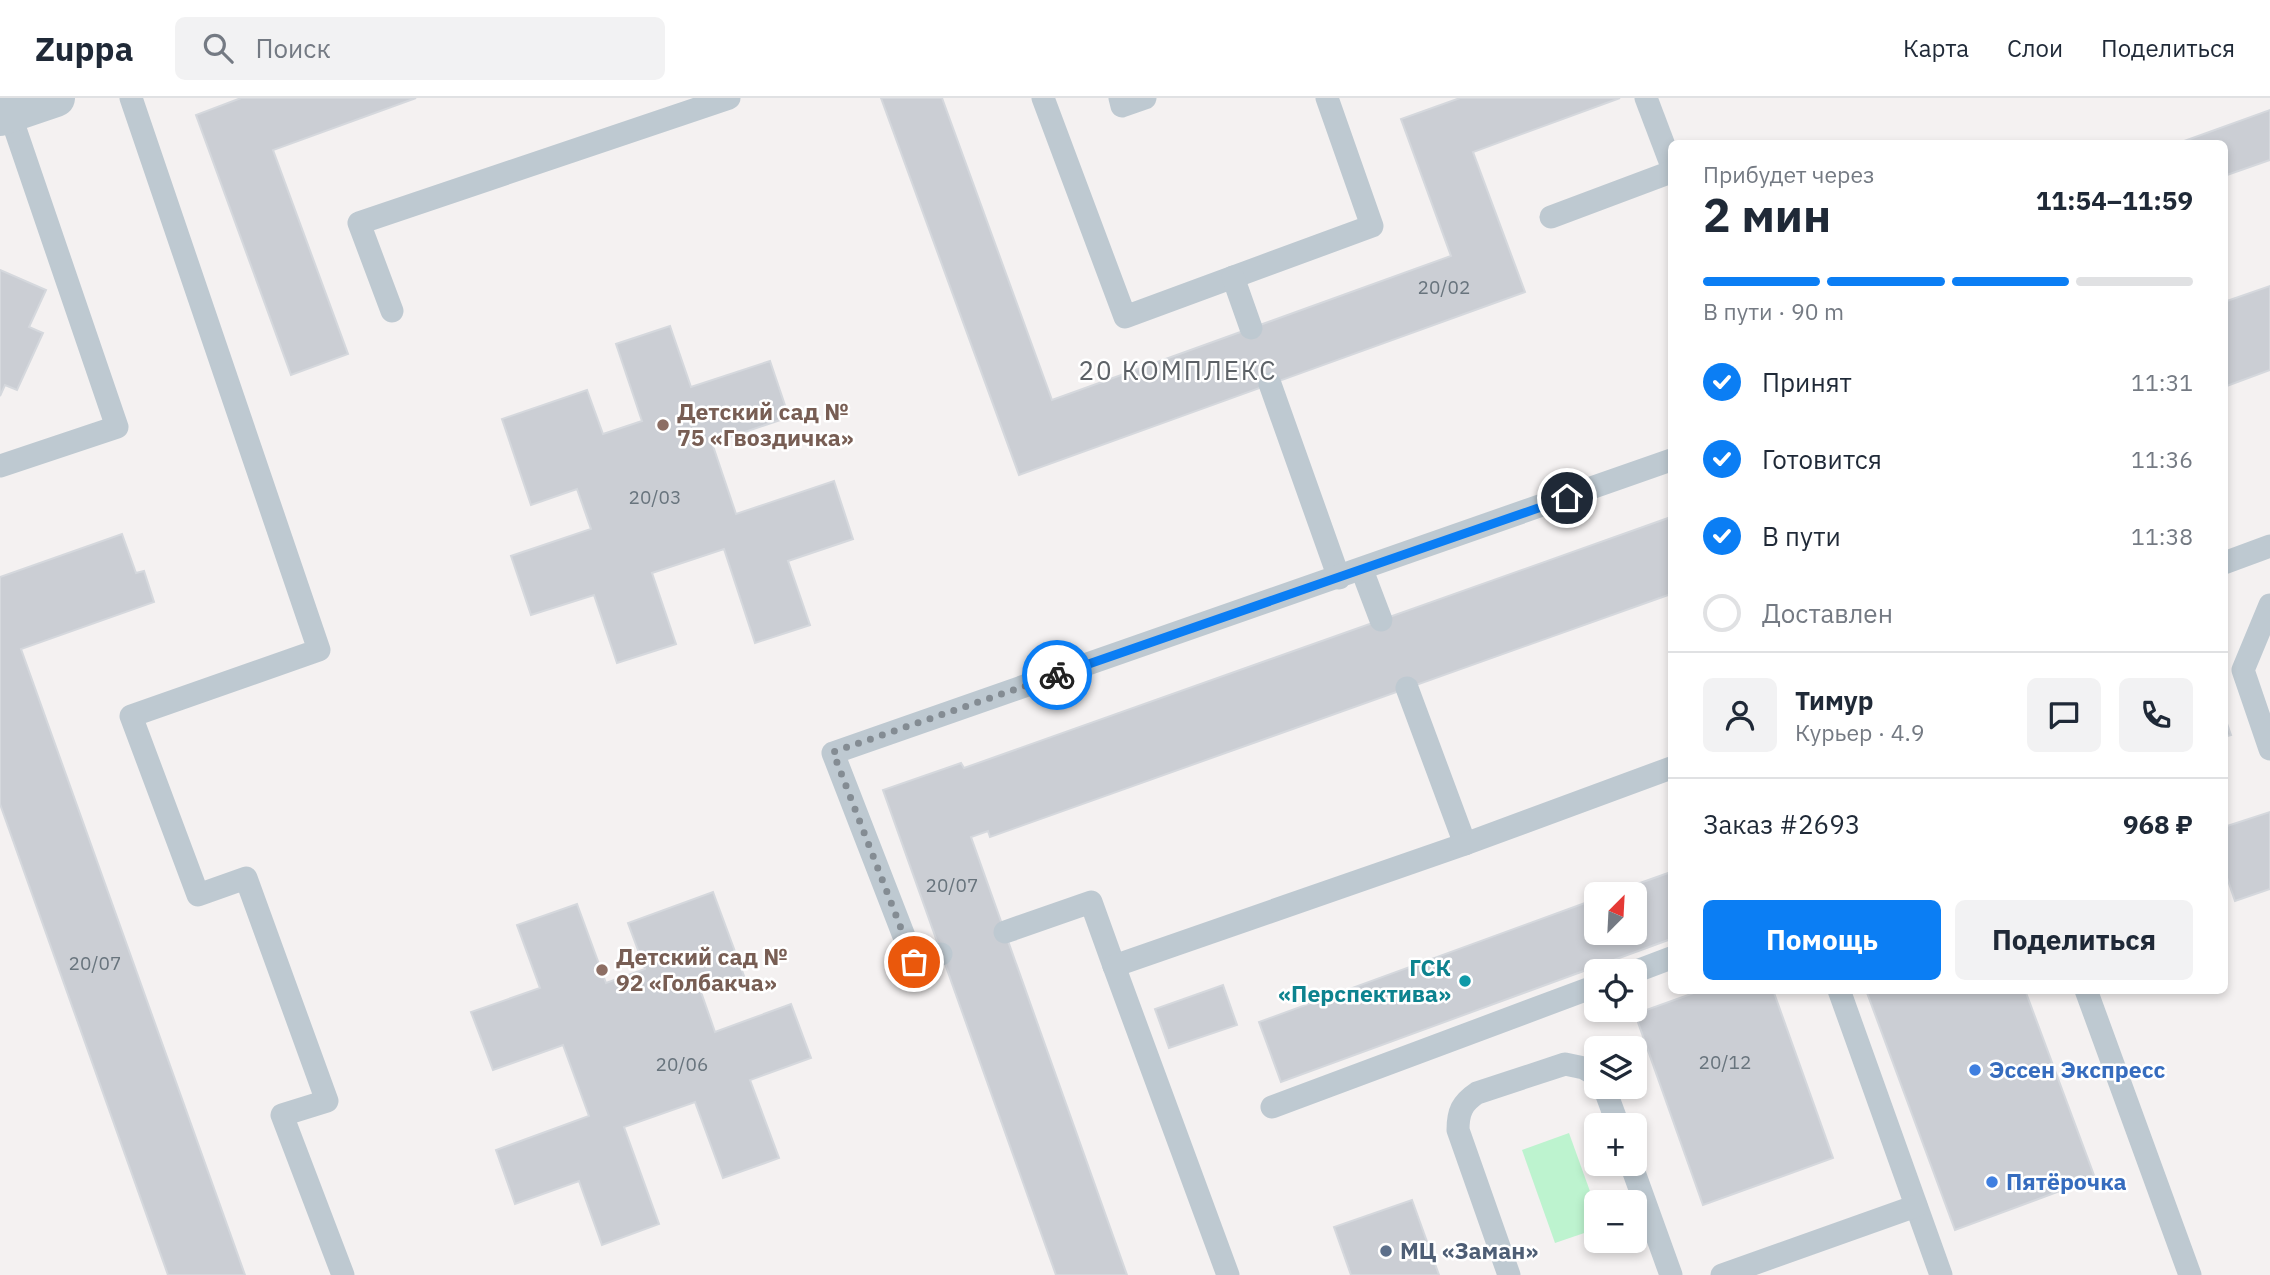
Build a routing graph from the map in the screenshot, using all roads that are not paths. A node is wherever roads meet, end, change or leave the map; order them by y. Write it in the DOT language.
graph roads {
  1 [pos="56,98"];
  2 [pos="131,98"];
  3 [pos="729,98"];
  4 [pos="1042,98"];
  5 [pos="1120,98"];
  6 [pos="1145,98"];
  7 [pos="1326,98"];
  8 [pos="1646,98"];
  9 [pos="694,104"];
  10 [pos="5,116"];
  11 [pos="1668,156"];
  12 [pos="1668,173"];
  13 [pos="1551,217"];
  14 [pos="1233,277"];
  15 [pos="392,311"];
  16 [pos="1251,328"];
  17 [pos="1270,384"];
  18 [pos="1668,461"];
  19 [pos="0,466"];
  20 [pos="2270,546"];
  21 [pos="2228,562"];
  22 [pos="1362,570"];
  23 [pos="1339,578"];
  24 [pos="2270,605"];
  25 [pos="1381,620"];
  26 [pos="1407,688"];
  27 [pos="2270,749"];
  28 [pos="1668,769"];
  29 [pos="1465,844"];
  30 [pos="1005,932"];
  31 [pos="941,954"];
  32 [pos="1668,959"];
  33 [pos="1114,966"];
  34 [pos="1647,967"];
  35 [pos="1584,990"];
  36 [pos="1840,994"];
  37 [pos="2087,994"];
  38 [pos="1584,1070"];
  39 [pos="1272,1107"];
  40 [pos="1636,1176"];
  41 [pos="1916,1206"];
  42 [pos="343,1275"];
  43 [pos="1228,1275"];
  44 [pos="1509,1275"];
  45 [pos="1671,1275"];
  46 [pos="1722,1275"];
  47 [pos="1941,1275"];
  48 [pos="2190,1275"];
  1 -- 10 [label="street"];
  2 -- 42 [label="lane"];
  3 -- 9 [label="lane"];
  4 -- 14 [label="lane"];
  5 -- 6 [label="lane"];
  7 -- 14 [label="lane"];
  8 -- 11 [label="lane"];
  9 -- 15 [label="lane"];
  10 -- 19 [label="lane"];
  12 -- 13 [label="lane"];
  14 -- 16 [label="lane"];
  17 -- 23 [label="lane"];
  18 -- 22 [label="lane"];
  20 -- 21 [label="lane"];
  22 -- 23 [label="lane"];
  22 -- 25 [label="lane"];
  23 -- 31 [label="lane"];
  24 -- 27 [label="lane"];
  26 -- 29 [label="lane"];
  28 -- 29 [label="lane"];
  29 -- 33 [label="lane"];
  30 -- 33 [label="lane"];
  32 -- 34 [label="lane"];
  33 -- 43 [label="lane"];
  35 -- 39 [label="lane"];
  36 -- 41 [label="lane"];
  37 -- 48 [label="lane"];
  38 -- 44 [label="lane"];
  40 -- 45 [label="lane"];
  41 -- 46 [label="lane"];
  41 -- 47 [label="lane"];
}
